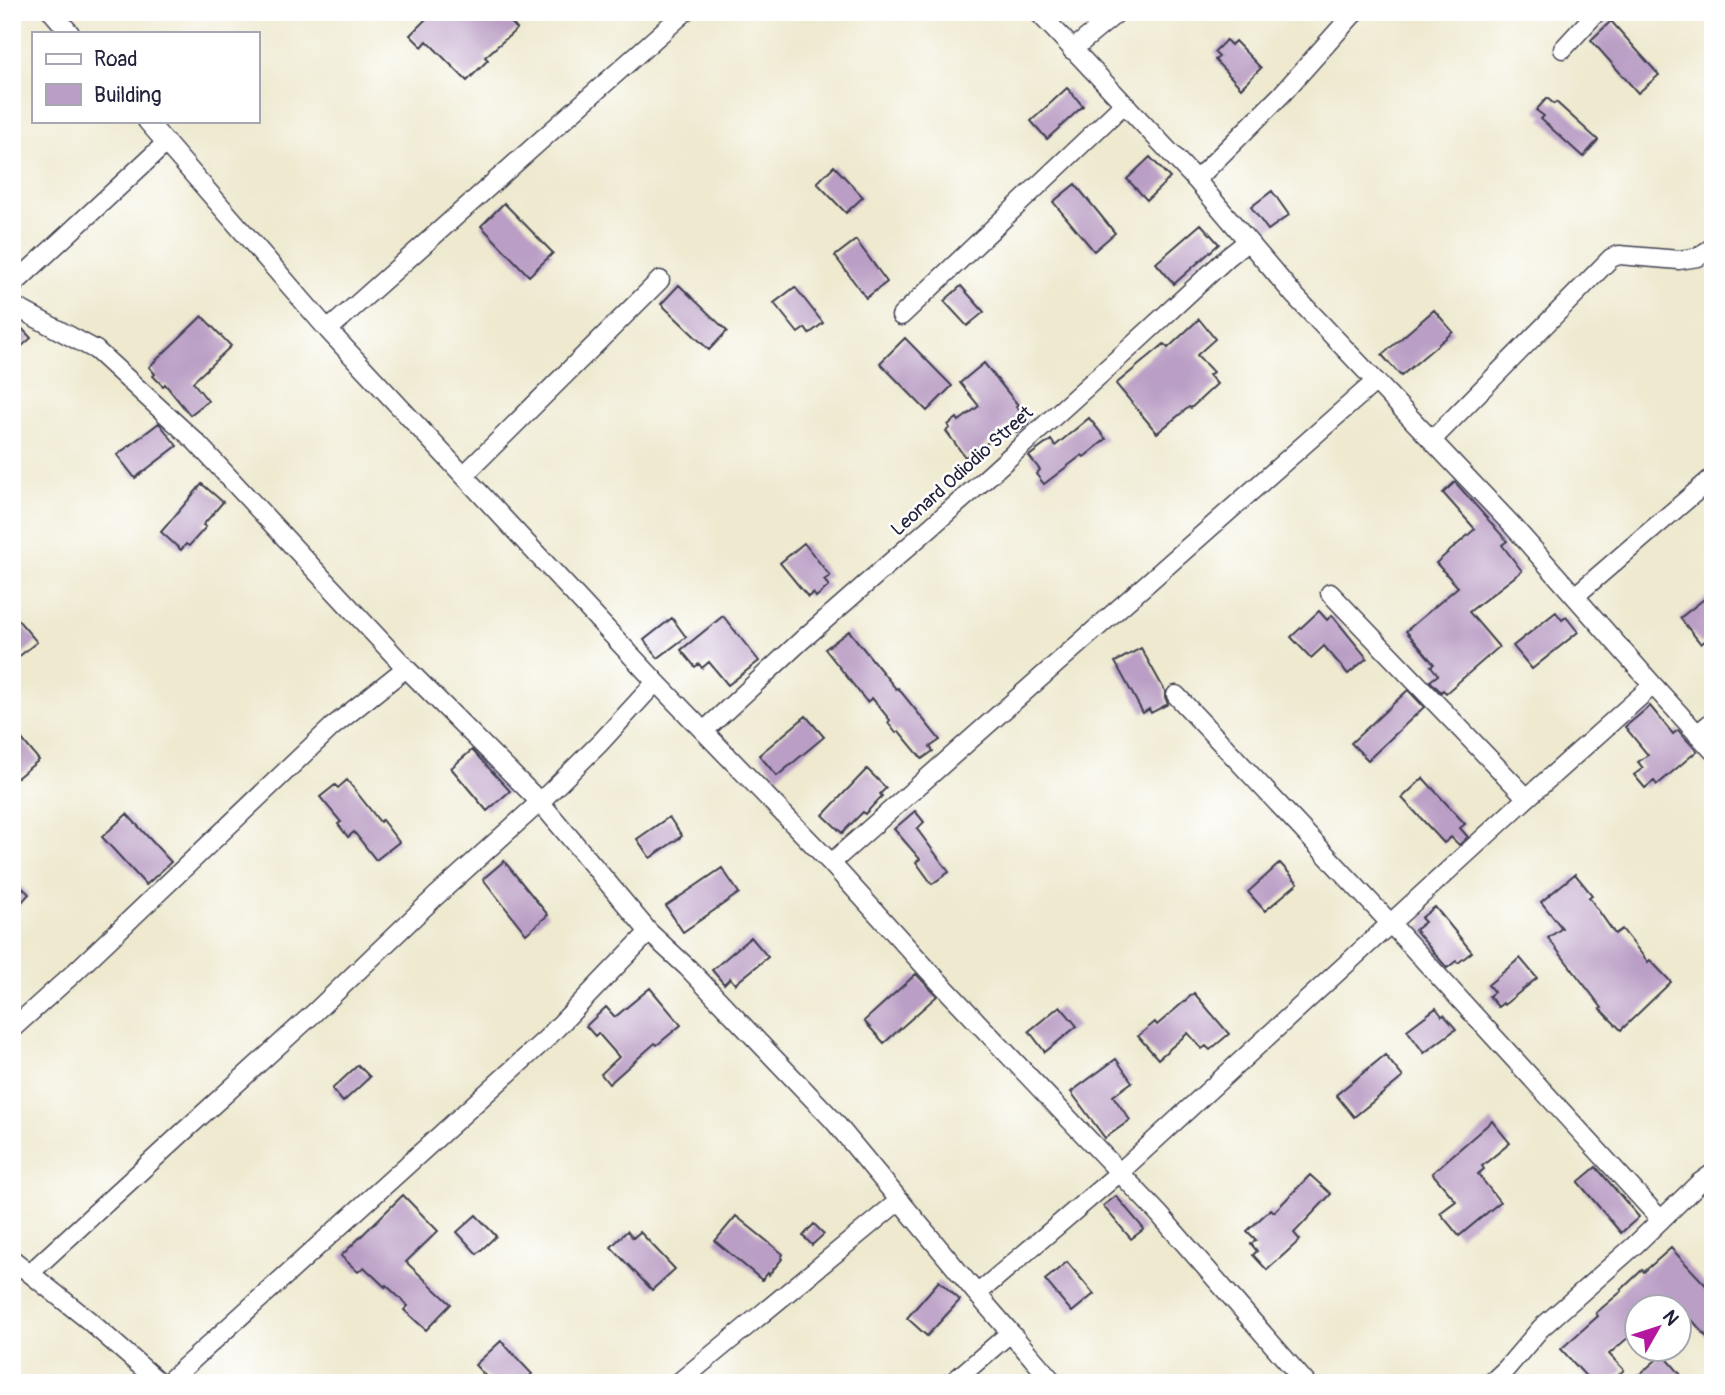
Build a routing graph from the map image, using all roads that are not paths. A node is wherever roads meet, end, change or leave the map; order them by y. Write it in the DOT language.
graph roads {
  1 [pos="52,12"];
  2 [pos="685,12"];
  3 [pos="1038,12"];
  4 [pos="1118,12"];
  5 [pos="1355,12"];
  6 [pos="1597,12"];
  7 [pos="70,32"];
  8 [pos="1563,49"];
  9 [pos="1072,50"];
  10 [pos="1124,104"];
  11 [pos="148,122"];
  12 [pos="166,143"];
  13 [pos="1196,180"];
  14 [pos="1247,242"];
  15 [pos="1713,247"];
  16 [pos="660,280"];
  17 [pos="12,286"];
  18 [pos="12,304"];
  19 [pos="901,316"];
  20 [pos="328,330"];
  21 [pos="1376,381"];
  22 [pos="1432,440"];
  23 [pos="464,475"];
  24 [pos="1713,477"];
  25 [pos="1330,593"];
  26 [pos="1575,596"];
  27 [pos="406,668"];
  28 [pos="656,682"];
  29 [pos="1653,685"];
  30 [pos="1176,695"];
  31 [pos="1713,721"];
  32 [pos="704,730"];
  33 [pos="1697,734"];
  34 [pos="1713,751"];
  35 [pos="1527,798"];
  36 [pos="540,802"];
  37 [pos="831,863"];
  38 [pos="1391,924"];
  39 [pos="649,932"];
  40 [pos="12,1029"];
  41 [pos="1120,1172"];
  42 [pos="1713,1173"];
  43 [pos="900,1200"];
  44 [pos="1661,1220"];
  45 [pos="12,1259"];
  46 [pos="30,1273"];
  47 [pos="976,1294"];
  48 [pos="1010,1334"];
  49 [pos="160,1383"];
  50 [pos="167,1383"];
  51 [pos="678,1383"];
  52 [pos="952,1383"];
  53 [pos="1054,1383"];
  54 [pos="1306,1383"];
  55 [pos="1492,1383"];
  1 -- 7 [label="street"];
  2 -- 20 [label="street"];
  3 -- 9 [label="street"];
  4 -- 9 [label="street"];
  5 -- 13 [label="street"];
  6 -- 8 [label="street"];
  9 -- 10 [label="street"];
  10 -- 13 [label="street"];
  10 -- 19 [label="street"];
  11 -- 12 [label="street"];
  12 -- 17 [label="street"];
  12 -- 20 [label="street"];
  13 -- 14 [label="street"];
  14 -- 21 [label="street"];
  14 -- 32 [label="street, Leonard Odiodio Street"];
  15 -- 22 [label="street"];
  16 -- 23 [label="street"];
  18 -- 27 [label="street"];
  20 -- 23 [label="street"];
  21 -- 22 [label="street"];
  21 -- 37 [label="street"];
  22 -- 26 [label="street"];
  23 -- 28 [label="street"];
  24 -- 26 [label="street"];
  25 -- 35 [label="street"];
  26 -- 29 [label="street"];
  27 -- 36 [label="street"];
  27 -- 40 [label="street"];
  28 -- 32 [label="street"];
  28 -- 36 [label="street"];
  29 -- 33 [label="street"];
  29 -- 35 [label="street"];
  30 -- 38 [label="street"];
  31 -- 33 [label="street"];
  32 -- 37 [label="street"];
  33 -- 34 [label="street"];
  35 -- 38 [label="street"];
  36 -- 39 [label="street"];
  36 -- 46 [label="street"];
  37 -- 41 [label="street"];
  38 -- 41 [label="street"];
  38 -- 44 [label="street"];
  39 -- 43 [label="street"];
  39 -- 50 [label="street"];
  41 -- 47 [label="street"];
  41 -- 54 [label="street"];
  42 -- 44 [label="street"];
  43 -- 47 [label="street"];
  43 -- 51 [label="street"];
  44 -- 55 [label="street"];
  45 -- 46 [label="street"];
  46 -- 49 [label="street"];
  47 -- 48 [label="street"];
  48 -- 52 [label="street"];
  48 -- 53 [label="street"];
}
